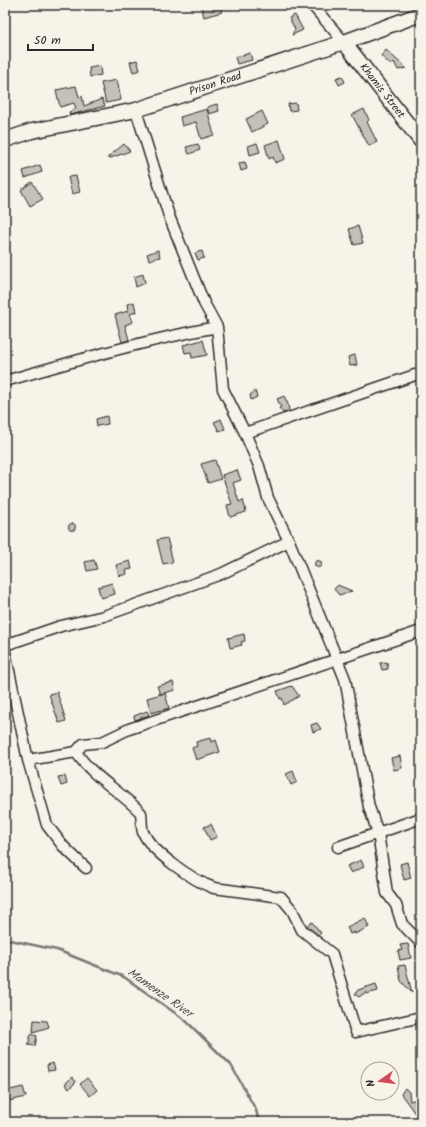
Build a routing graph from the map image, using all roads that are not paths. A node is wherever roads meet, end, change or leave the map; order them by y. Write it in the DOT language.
graph roads {
  1 [pos="312,5"];
  2 [pos="421,14"];
  3 [pos="344,42"];
  4 [pos="136,110"];
  5 [pos="5,140"];
  6 [pos="421,141"];
  7 [pos="217,327"];
  8 [pos="421,373"];
  9 [pos="5,381"];
  10 [pos="245,433"];
  11 [pos="289,541"];
  12 [pos="421,631"];
  13 [pos="5,644"];
  14 [pos="5,652"];
  15 [pos="337,660"];
  16 [pos="76,752"];
  17 [pos="28,760"];
  18 [pos="421,818"];
  19 [pos="378,833"];
  20 [pos="338,847"];
  21 [pos="86,868"];
  22 [pos="421,944"];
  23 [pos="421,1017"];
  1 -- 3 [label="street"];
  2 -- 3 [label="street, Prison Road"];
  3 -- 4 [label="street, Prison Road"];
  3 -- 6 [label="street, Khamis Street"];
  4 -- 5 [label="street, Prison Road"];
  4 -- 7 [label="street"];
  7 -- 9 [label="street"];
  7 -- 10 [label="street"];
  8 -- 10 [label="street"];
  10 -- 11 [label="street"];
  11 -- 13 [label="street"];
  11 -- 15 [label="street"];
  12 -- 15 [label="street"];
  14 -- 17 [label="street"];
  15 -- 16 [label="street"];
  15 -- 19 [label="street"];
  16 -- 17 [label="street"];
  16 -- 23 [label="street"];
  17 -- 21 [label="street"];
  18 -- 19 [label="street"];
  19 -- 20 [label="street"];
  19 -- 22 [label="street"];
}
